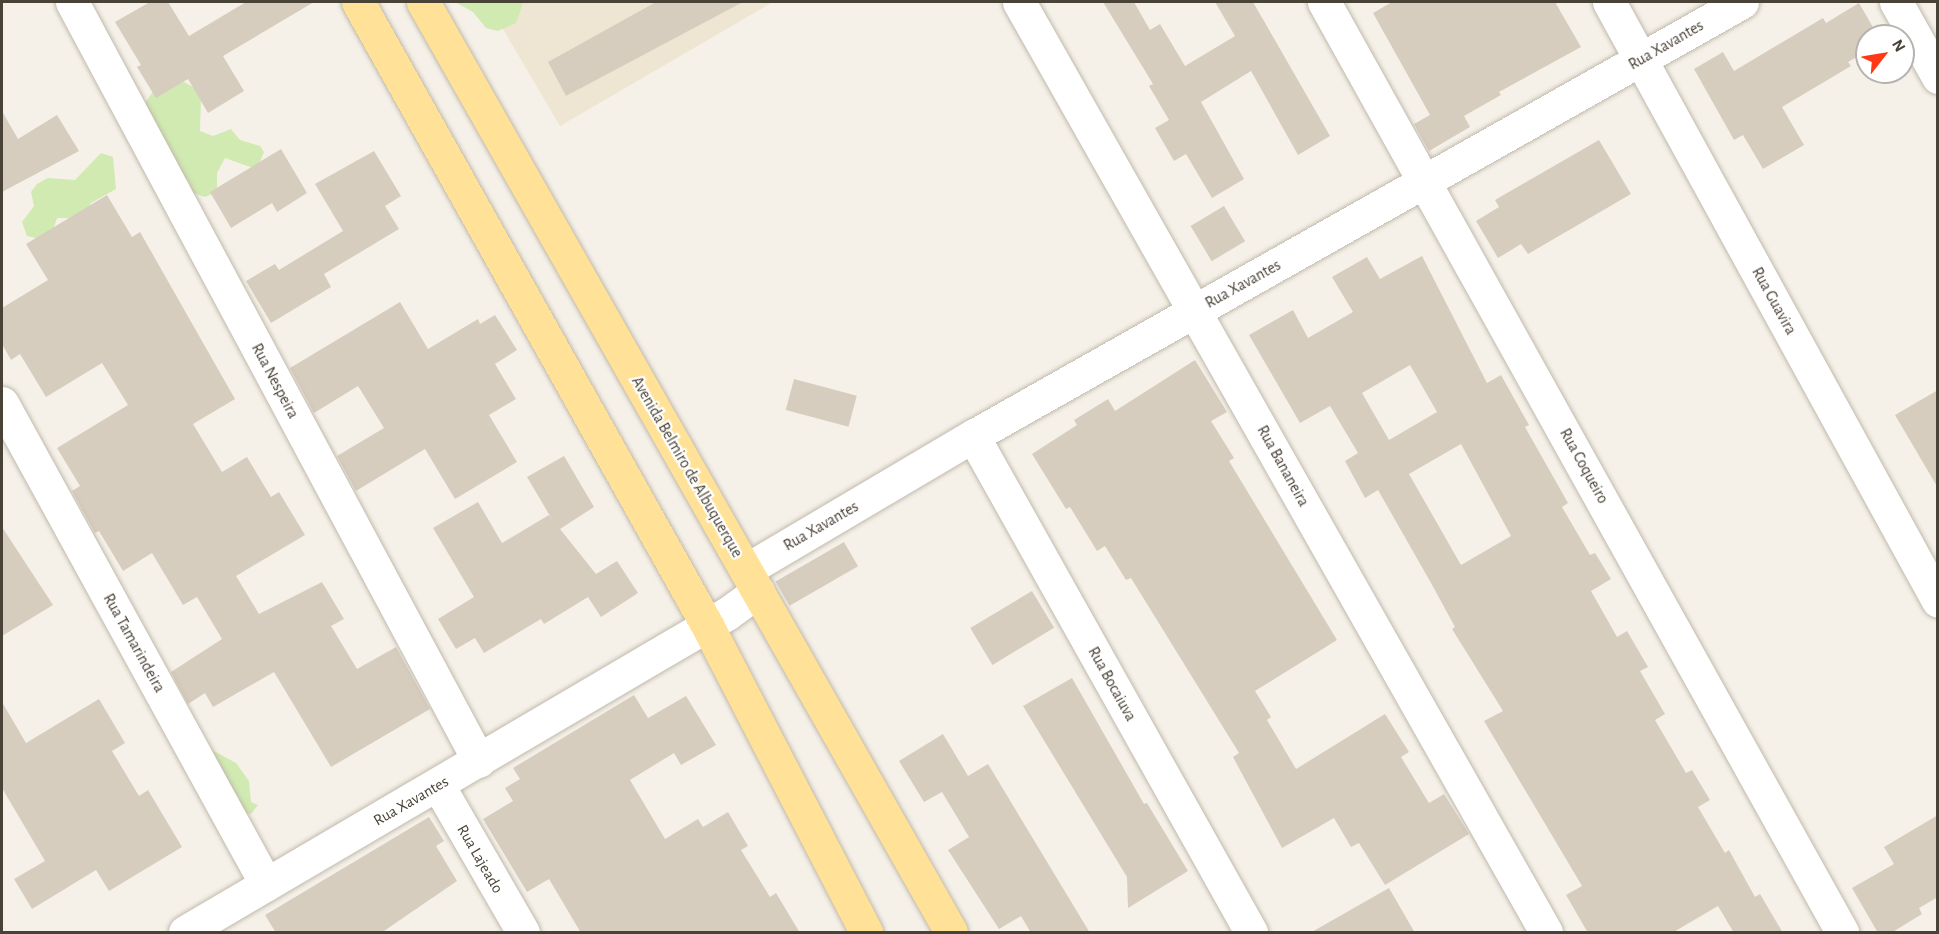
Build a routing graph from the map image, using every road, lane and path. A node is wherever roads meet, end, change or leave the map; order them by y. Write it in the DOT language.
graph roads {
  1 [pos="72,2"];
  2 [pos="358,2"];
  3 [pos="423,2"];
  4 [pos="1020,2"];
  5 [pos="1324,2"];
  6 [pos="1609,2"];
  7 [pos="1742,2"];
  8 [pos="1896,2"];
  9 [pos="1641,58"];
  10 [pos="1938,77"];
  11 [pos="1426,180"];
  12 [pos="1196,310"];
  13 [pos="2,403"];
  14 [pos="973,436"];
  15 [pos="752,581"];
  16 [pos="1938,601"];
  17 [pos="707,625"];
  18 [pos="479,761"];
  19 [pos="438,785"];
  20 [pos="266,884"];
  21 [pos="191,931"];
  22 [pos="523,933"];
  23 [pos="866,933"];
  24 [pos="951,933"];
  25 [pos="1251,933"];
  26 [pos="1546,933"];
  27 [pos="1842,933"];
  1 -- 18 [label="street, Rua Nespeira"];
  2 -- 17 [label="main road"];
  3 -- 15 [label="main road, Avenida Belmiro de Albuquerque"];
  4 -- 12 [label="street, Rua Bananeira"];
  5 -- 11 [label="street, Rua Coqueiro"];
  6 -- 9 [label="street, Rua Guavira"];
  7 -- 9 [label="street, Rua Xavantes"];
  8 -- 10 [label="street"];
  9 -- 11 [label="street, Rua Xavantes"];
  9 -- 16 [label="street, Rua Guavira"];
  11 -- 12 [label="street, Rua Xavantes"];
  11 -- 27 [label="street, Rua Coqueiro"];
  12 -- 14 [label="street, Rua Xavantes"];
  12 -- 26 [label="street, Rua Bananeira"];
  13 -- 20 [label="street, Rua Tamarindeira"];
  14 -- 15 [label="street, Rua Xavantes"];
  14 -- 25 [label="street, Rua Bocaiuva"];
  15 -- 17 [label="street, Rua Xavantes"];
  15 -- 24 [label="main road, Avenida Belmiro de Albuquerque"];
  17 -- 18 [label="street, Rua Xavantes"];
  17 -- 23 [label="main road"];
  18 -- 19 [label="street, Rua Xavantes"];
  19 -- 20 [label="street, Rua Xavantes"];
  19 -- 22 [label="street, Rua Lajeado"];
  20 -- 21 [label="street, Rua Xavantes"];
}
